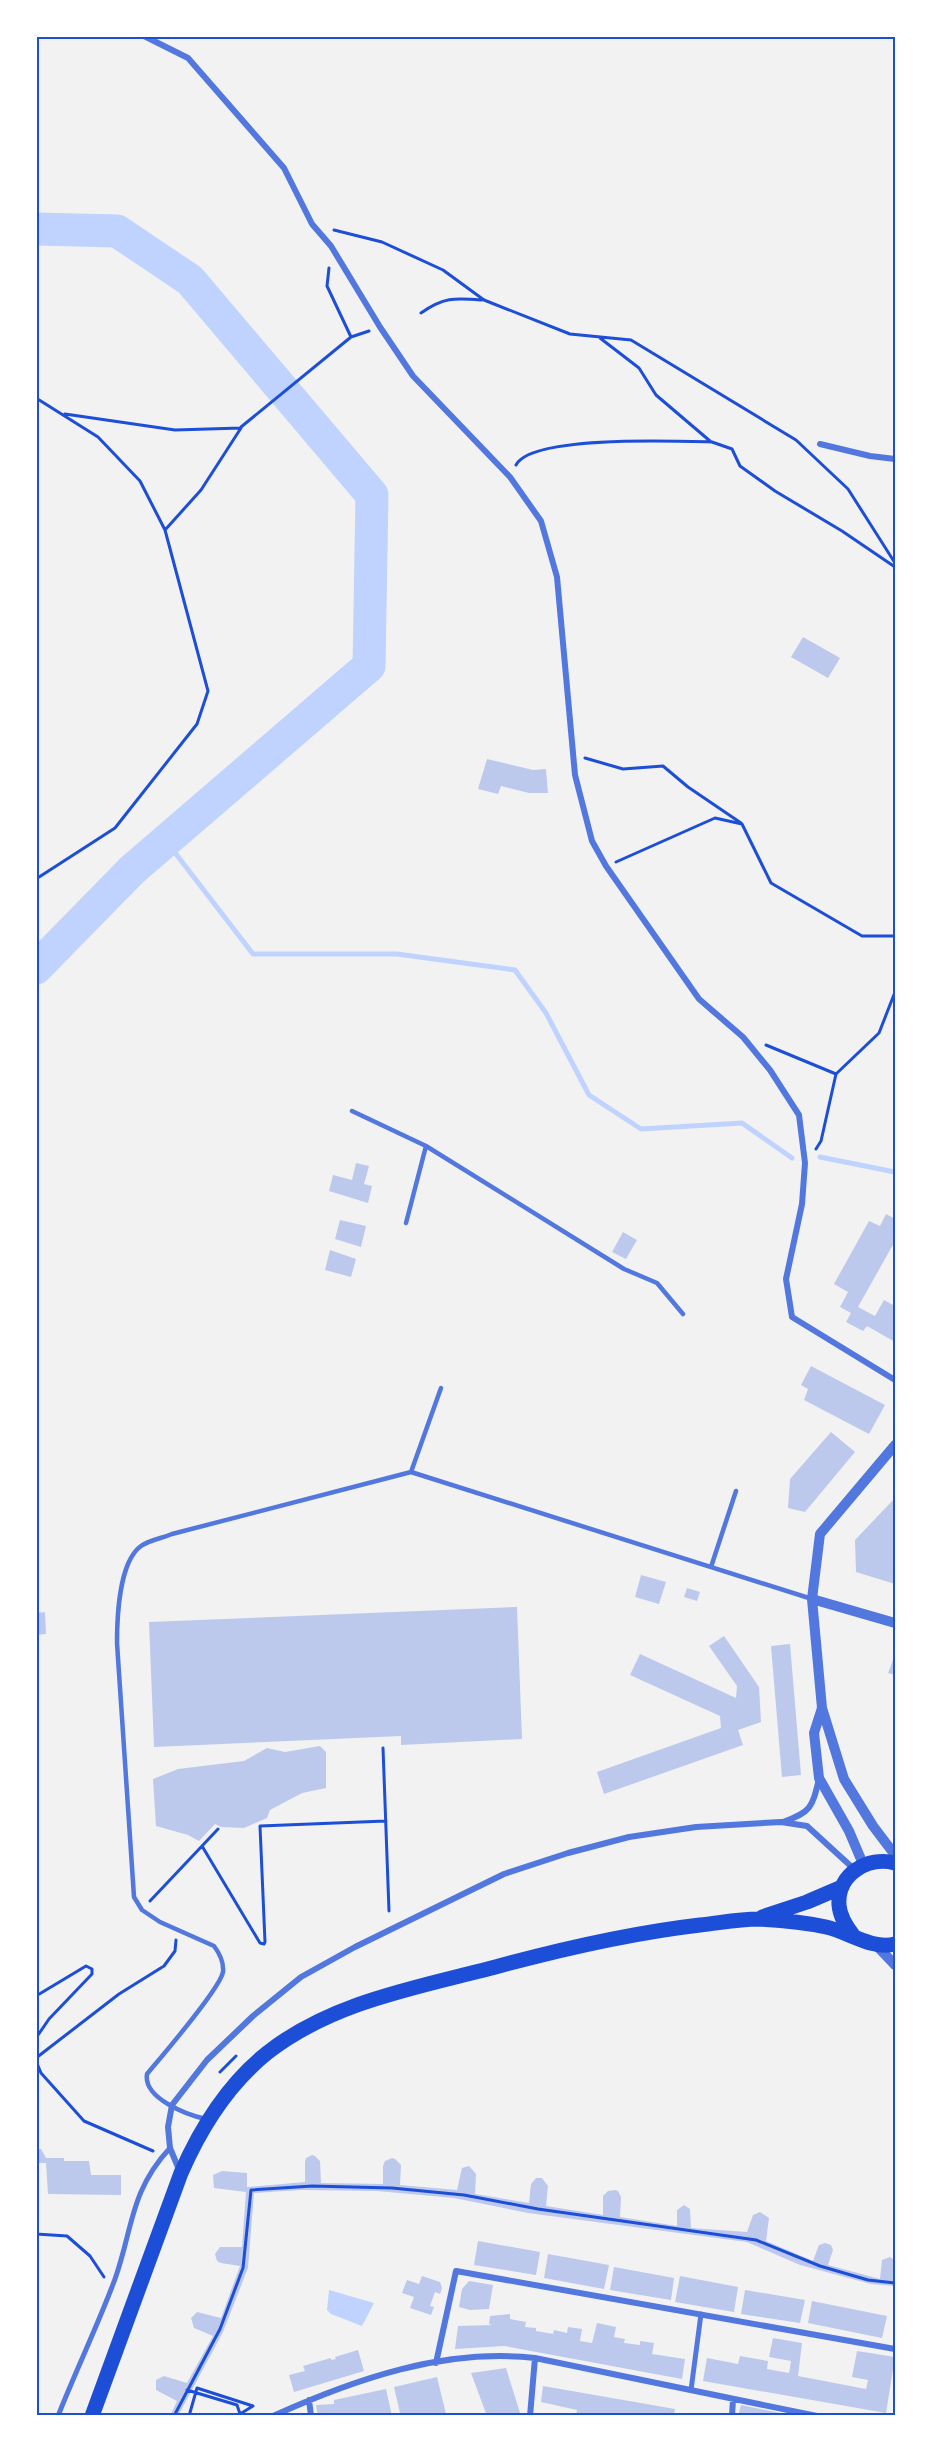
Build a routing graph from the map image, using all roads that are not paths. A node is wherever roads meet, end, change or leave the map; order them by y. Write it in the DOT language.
graph roads {
  1 [pos="144,36"];
  2 [pos="820,444"];
  3 [pos="895,459"];
  4 [pos="352,1111"];
  5 [pos="426,1146"];
  6 [pos="406,1223"];
  7 [pos="682,1314"];
  8 [pos="895,1380"];
  9 [pos="441,1388"];
  10 [pos="895,1446"];
  11 [pos="411,1472"];
  12 [pos="736,1491"];
  13 [pos="711,1567"];
  14 [pos="812,1599"];
  15 [pos="895,1623"];
  16 [pos="822,1708"];
  17 [pos="819,1778"];
  18 [pos="782,1822"];
  19 [pos="895,1855"];
  20 [pos="895,1863"];
  21 [pos="859,1867"];
  22 [pos="842,1887"];
  23 [pos="757,1919"];
  24 [pos="853,1935"];
  25 [pos="895,1944"];
  26 [pos="877,1946"];
  27 [pos="895,1965"];
  28 [pos="172,2105"];
  29 [pos="207,2119"];
  30 [pos="170,2148"];
  31 [pos="181,2173"];
  32 [pos="701,2314"];
  33 [pos="895,2349"];
  34 [pos="535,2358"];
  35 [pos="436,2363"];
  36 [pos="691,2390"];
  37 [pos="733,2399"];
  38 [pos="309,2400"];
  39 [pos="58,2416"];
  40 [pos="92,2416"];
  41 [pos="273,2416"];
  42 [pos="311,2416"];
  43 [pos="530,2416"];
  44 [pos="732,2416"];
  45 [pos="817,2416"];
  1 -- 8 [label="street"];
  2 -- 3 [label="street"];
  4 -- 5 [label="lane"];
  5 -- 6 [label="lane"];
  5 -- 7 [label="lane"];
  9 -- 11 [label="lane"];
  10 -- 14 [label="street"];
  11 -- 13 [label="lane"];
  11 -- 28 [label="lane"];
  12 -- 13 [label="lane"];
  13 -- 14 [label="lane"];
  14 -- 15 [label="street"];
  14 -- 16 [label="street"];
  16 -- 17 [label="street"];
  16 -- 19 [label="street"];
  17 -- 18 [label="street"];
  17 -- 21 [label="street"];
  18 -- 21 [label="street"];
  18 -- 28 [label="street"];
  20 -- 21 [label="highway"];
  21 -- 22 [label="highway"];
  22 -- 23 [label="highway"];
  22 -- 24 [label="highway"];
  23 -- 24 [label="highway"];
  23 -- 29 [label="highway"];
  24 -- 26 [label="highway"];
  25 -- 26 [label="highway"];
  26 -- 27 [label="street"];
  28 -- 29 [label="lane"];
  28 -- 30 [label="street"];
  29 -- 31 [label="highway"];
  30 -- 31 [label="street"];
  30 -- 39 [label="street"];
  31 -- 40 [label="highway"];
  32 -- 33 [label="street"];
  32 -- 35 [label="street"];
  32 -- 36 [label="street"];
  34 -- 35 [label="street"];
  34 -- 36 [label="street"];
  34 -- 43 [label="street"];
  35 -- 38 [label="street"];
  36 -- 37 [label="street"];
  37 -- 44 [label="street"];
  37 -- 45 [label="street"];
  38 -- 41 [label="street"];
  38 -- 42 [label="street"];
}
